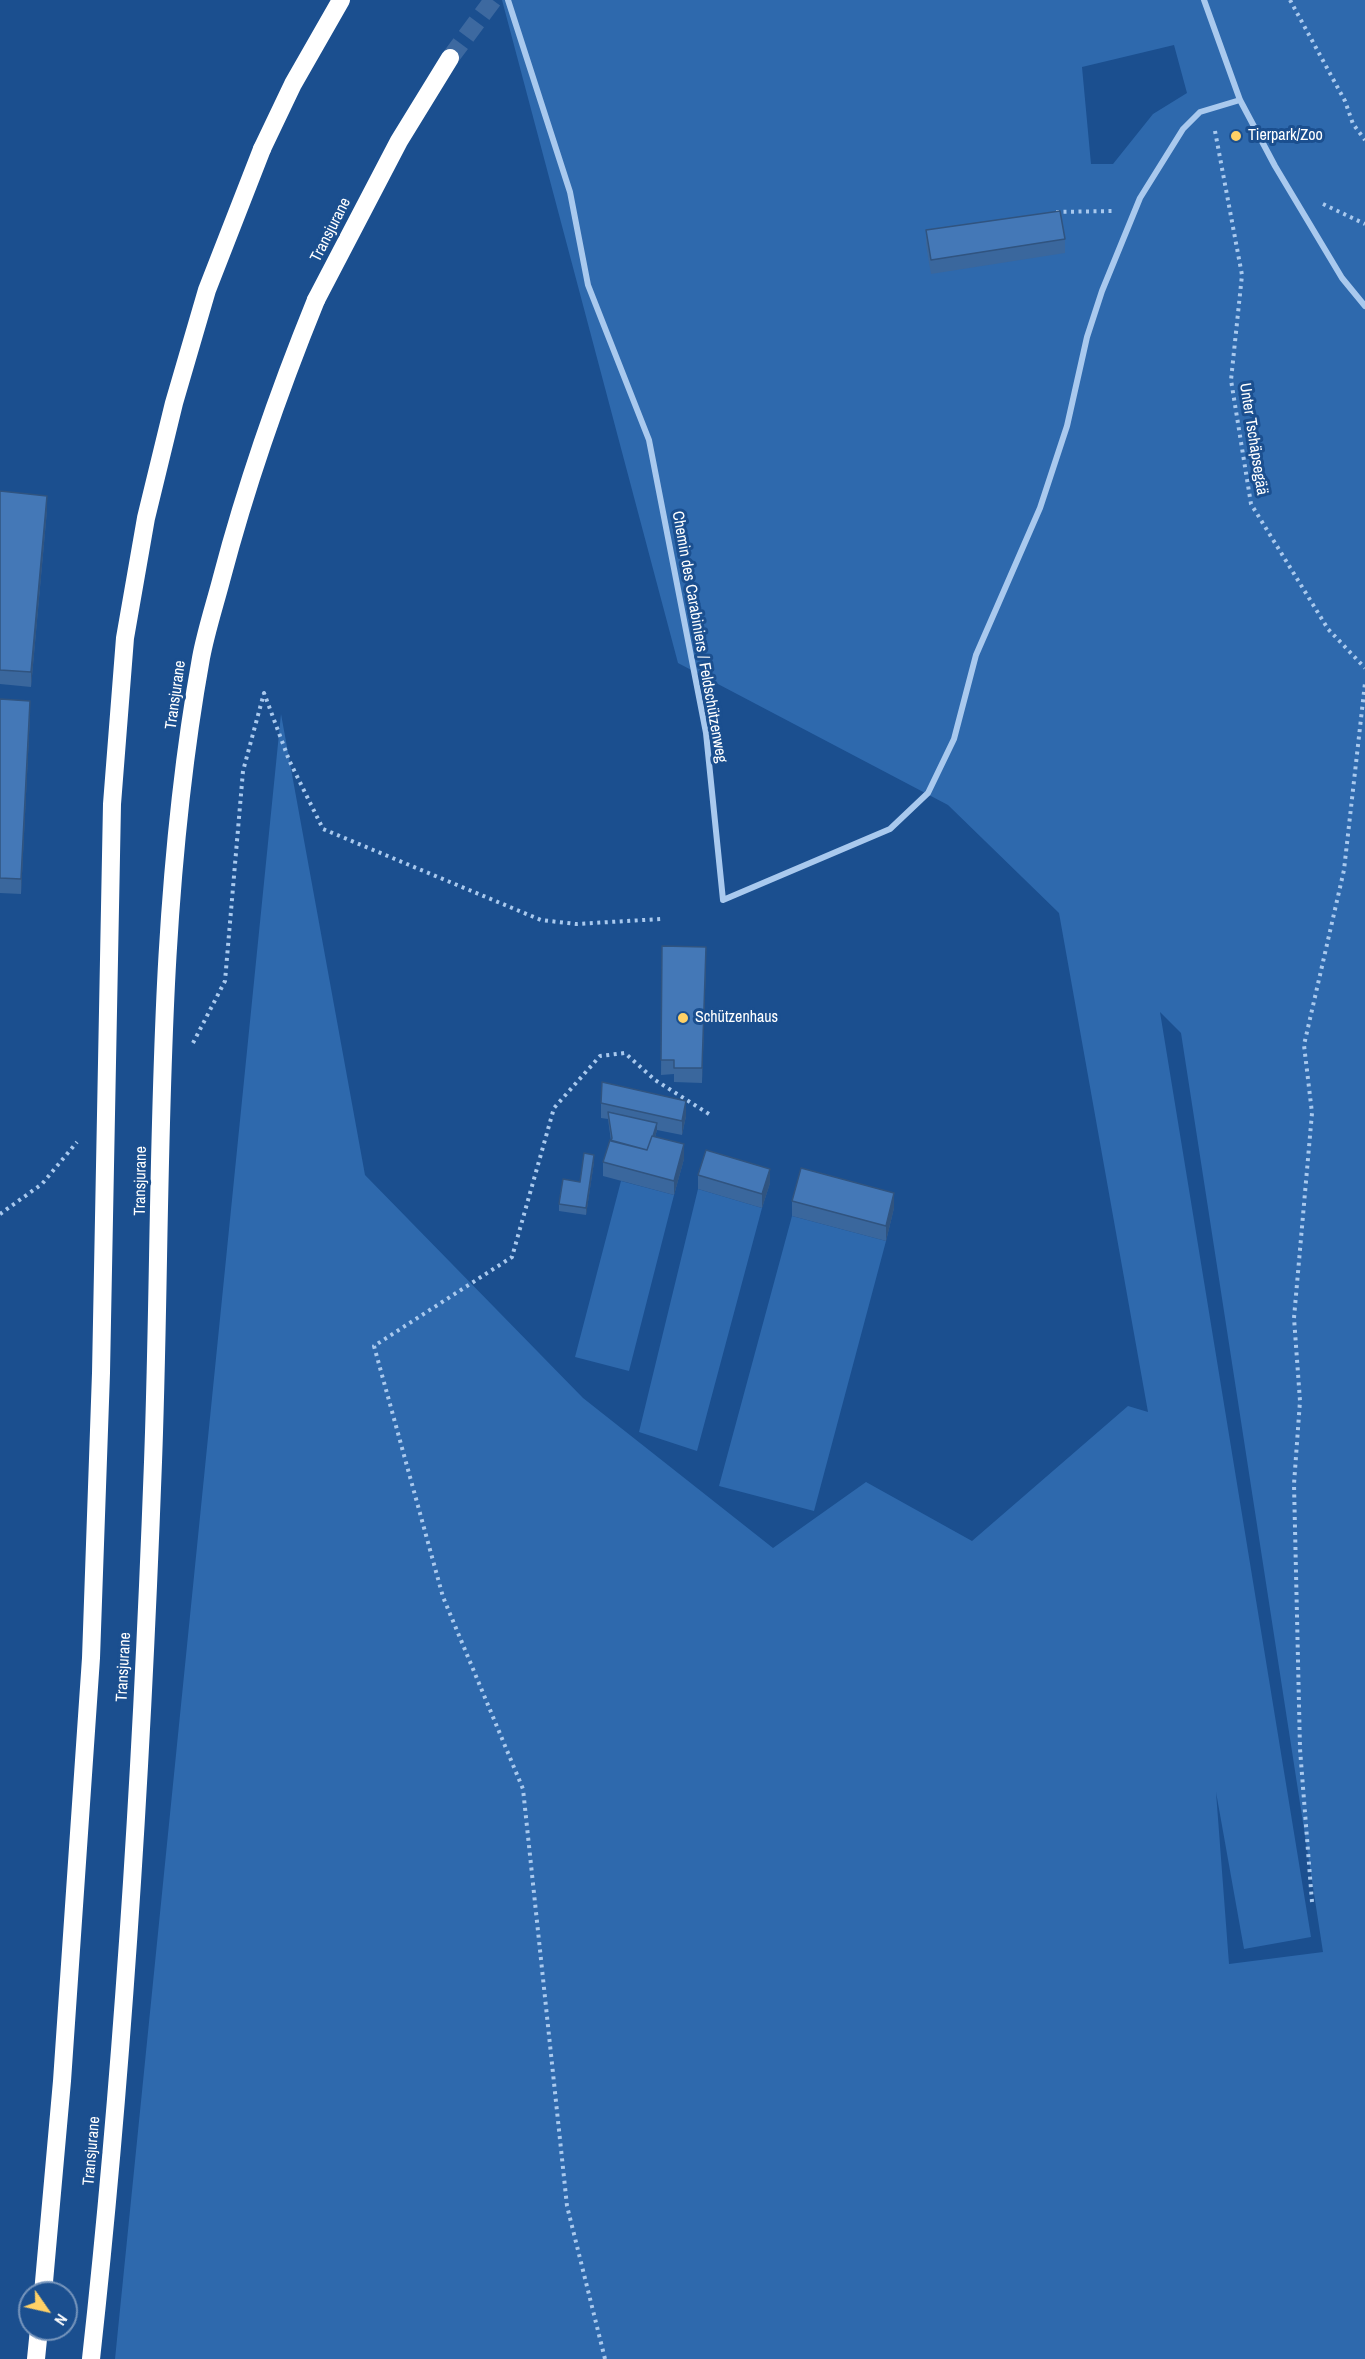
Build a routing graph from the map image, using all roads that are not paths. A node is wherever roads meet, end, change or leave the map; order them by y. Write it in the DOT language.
graph roads {
  1 [pos="341,0"];
  2 [pos="508,0"];
  3 [pos="1204,0"];
  4 [pos="450,58"];
  5 [pos="1240,100"];
  6 [pos="1365,306"];
  7 [pos="44,2281"];
  8 [pos="38,2341"];
  9 [pos="36,2359"];
  10 [pos="91,2359"];
  1 -- 7 [label="highway, Transjurane, bridge"];
  2 -- 5 [label="street, Chemin des Carabiniers / Feldschützenweg"];
  3 -- 5 [label="street"];
  4 -- 10 [label="highway, Transjurane, bridge"];
  5 -- 6 [label="street"];
  8 -- 9 [label="highway"];
}
